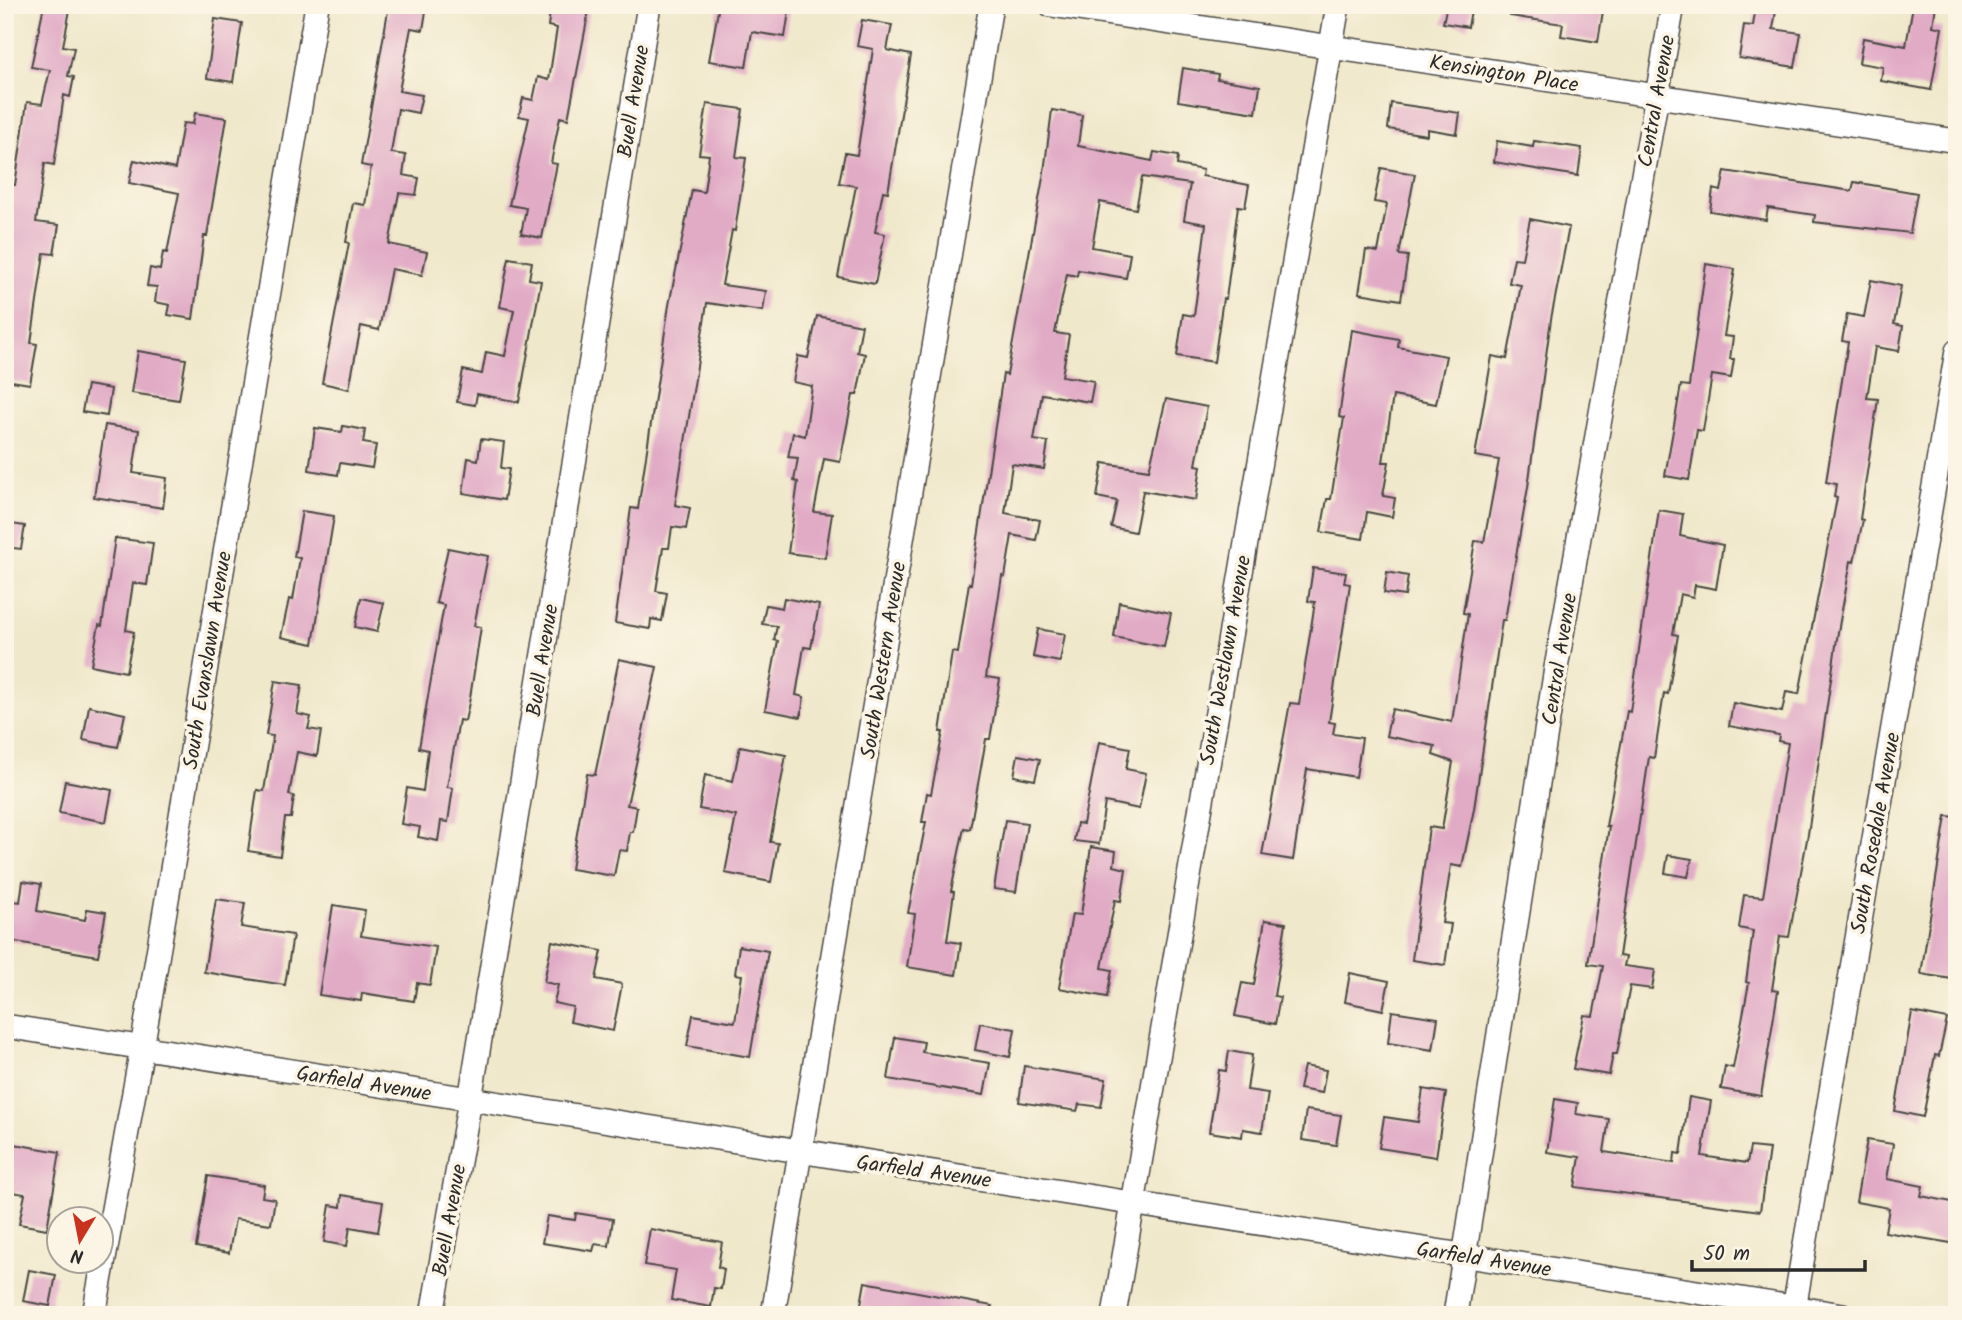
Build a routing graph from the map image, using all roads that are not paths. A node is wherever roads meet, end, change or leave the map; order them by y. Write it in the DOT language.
graph roads {
  1 [pos="317,5"];
  2 [pos="649,5"];
  3 [pos="991,5"];
  4 [pos="1051,5"];
  5 [pos="1338,5"];
  6 [pos="1673,5"];
  7 [pos="1331,47"];
  8 [pos="1657,96"];
  9 [pos="1957,141"];
  10 [pos="1957,351"];
  11 [pos="5,1026"];
  12 [pos="142,1048"];
  13 [pos="470,1100"];
  14 [pos="802,1152"];
  15 [pos="1132,1202"];
  16 [pos="1465,1256"];
  17 [pos="1794,1311"];
  18 [pos="94,1315"];
  19 [pos="432,1315"];
  20 [pos="773,1315"];
  21 [pos="1114,1315"];
  22 [pos="1455,1315"];
  23 [pos="1843,1315"];
  1 -- 12 [label="street, South Evanslawn Avenue"];
  2 -- 13 [label="street, Buell Avenue"];
  3 -- 14 [label="street, South Western Avenue"];
  4 -- 7 [label="street, Kensington Place"];
  5 -- 7 [label="street, South Westlawn Avenue"];
  6 -- 8 [label="street, Central Avenue"];
  7 -- 8 [label="street, Kensington Place"];
  7 -- 15 [label="street, South Westlawn Avenue"];
  8 -- 9 [label="street, Kensington Place"];
  8 -- 16 [label="street, Central Avenue"];
  10 -- 17 [label="street, South Rosedale Avenue"];
  11 -- 12 [label="street, Garfield Avenue"];
  12 -- 13 [label="street, Garfield Avenue"];
  12 -- 18 [label="street, South Evanslawn Avenue"];
  13 -- 14 [label="street, Garfield Avenue"];
  13 -- 19 [label="street, Buell Avenue"];
  14 -- 15 [label="street, Garfield Avenue"];
  14 -- 20 [label="street, South Western Avenue"];
  15 -- 16 [label="street, Garfield Avenue"];
  15 -- 21 [label="street, South Westlawn Avenue"];
  16 -- 17 [label="street, Garfield Avenue"];
  16 -- 22 [label="street, Central Avenue"];
  17 -- 23 [label="street, Garfield Avenue"];
}
